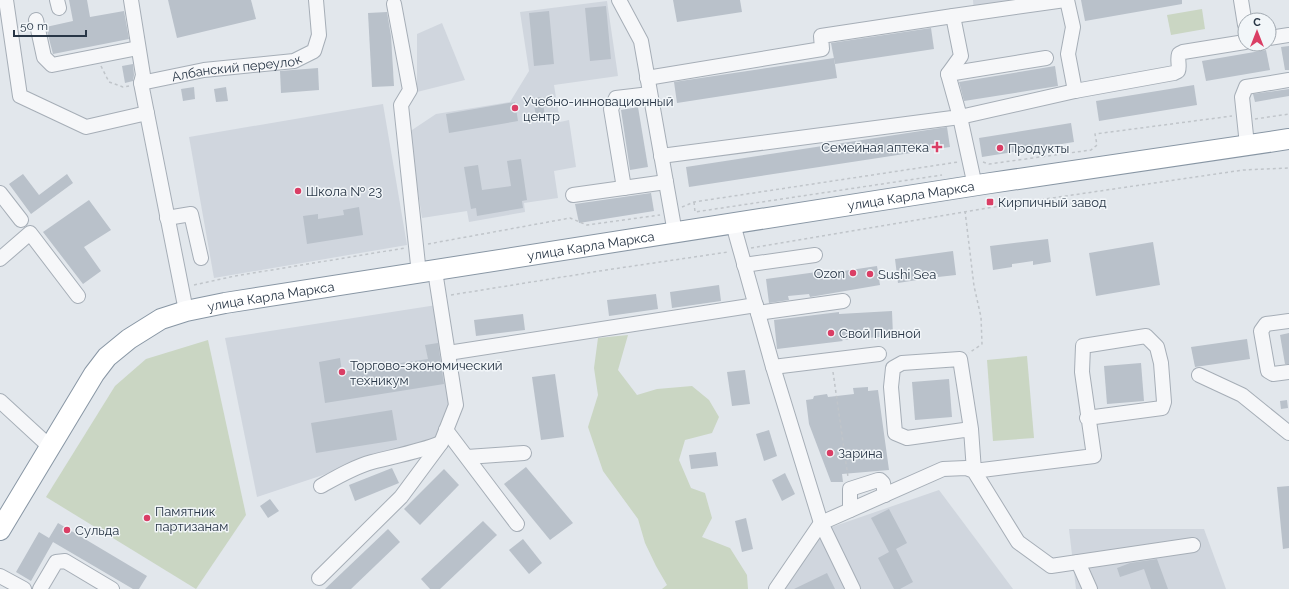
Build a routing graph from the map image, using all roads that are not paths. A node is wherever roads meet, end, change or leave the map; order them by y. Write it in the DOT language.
graph roads {
  1 [pos="6,0"];
  2 [pos="131,0"];
  3 [pos="316,0"];
  4 [pos="619,0"];
  5 [pos="1066,0"];
  6 [pos="1241,0"];
  7 [pos="1038,2"];
  8 [pos="394,4"];
  9 [pos="1243,12"];
  10 [pos="953,16"];
  11 [pos="36,20"];
  12 [pos="1289,35"];
  13 [pos="1277,37"];
  14 [pos="1237,43"];
  15 [pos="138,48"];
  16 [pos="1046,58"];
  17 [pos="948,74"];
  18 [pos="647,78"];
  19 [pos="1289,80"];
  20 [pos="141,83"];
  21 [pos="1075,91"];
  22 [pos="650,94"];
  23 [pos="147,113"];
  24 [pos="960,117"];
  25 [pos="1289,139"];
  26 [pos="1246,145"];
  27 [pos="661,156"];
  28 [pos="666,182"];
  29 [pos="974,186"];
  30 [pos="624,188"];
  31 [pos="0,193"];
  32 [pos="574,195"];
  33 [pos="167,218"];
  34 [pos="21,220"];
  35 [pos="733,224"];
  36 [pos="675,233"];
  37 [pos="815,255"];
  38 [pos="201,258"];
  39 [pos="0,259"];
  40 [pos="744,265"];
  41 [pos="427,273"];
  42 [pos="78,296"];
  43 [pos="843,301"];
  44 [pos="757,309"];
  45 [pos="186,311"];
  46 [pos="1289,320"];
  47 [pos="448,352"];
  48 [pos="879,354"];
  49 [pos="773,367"];
  50 [pos="1289,372"];
  51 [pos="1198,375"];
  52 [pos="0,401"];
  53 [pos="1087,418"];
  54 [pos="971,429"];
  55 [pos="1289,433"];
  56 [pos="443,436"];
  57 [pos="49,446"];
  58 [pos="524,453"];
  59 [pos="466,457"];
  60 [pos="974,471"];
  61 [pos="321,486"];
  62 [pos="885,494"];
  63 [pos="850,510"];
  64 [pos="821,522"];
  65 [pos="517,524"];
  66 [pos="0,530"];
  67 [pos="1193,545"];
  68 [pos="1078,562"];
  69 [pos="0,576"];
  70 [pos="318,578"];
  71 [pos="24,589"];
  72 [pos="40,589"];
  73 [pos="112,589"];
  74 [pos="776,589"];
  75 [pos="853,589"];
  76 [pos="1090,589"];
  1 -- 23 [label="street"];
  2 -- 15 [label="street"];
  3 -- 20 [label="street, Албанский переулок"];
  4 -- 18 [label="street"];
  5 -- 7 [label="street"];
  5 -- 21 [label="street"];
  6 -- 9 [label="street"];
  7 -- 10 [label="street"];
  8 -- 41 [label="street"];
  10 -- 17 [label="street"];
  10 -- 18 [label="street"];
  11 -- 15 [label="street"];
  12 -- 13 [label="street"];
  14 -- 21 [label="street"];
  15 -- 20 [label="street"];
  16 -- 17 [label="street"];
  17 -- 24 [label="street"];
  18 -- 22 [label="street"];
  19 -- 26 [label="street"];
  20 -- 23 [label="street"];
  21 -- 24 [label="street"];
  22 -- 27 [label="street"];
  22 -- 30 [label="street"];
  23 -- 33 [label="street"];
  24 -- 27 [label="street"];
  24 -- 29 [label="street"];
  25 -- 26 [label="highway, улица Карла Маркса"];
  26 -- 29 [label="highway, улица Карла Маркса"];
  27 -- 28 [label="street"];
  28 -- 30 [label="street"];
  28 -- 36 [label="street"];
  29 -- 35 [label="highway, улица Карла Маркса"];
  30 -- 32 [label="street"];
  31 -- 34 [label="street"];
  33 -- 38 [label="street"];
  33 -- 45 [label="street"];
  35 -- 36 [label="highway, улица Карла Маркса"];
  35 -- 40 [label="street"];
  36 -- 41 [label="highway, улица Карла Маркса"];
  37 -- 40 [label="street"];
  39 -- 42 [label="street"];
  40 -- 44 [label="street"];
  41 -- 45 [label="highway, улица Карла Маркса"];
  41 -- 47 [label="street"];
  43 -- 44 [label="street"];
  44 -- 47 [label="street"];
  44 -- 49 [label="street"];
  45 -- 57 [label="highway, улица Карла Маркса"];
  46 -- 50 [label="street"];
  47 -- 56 [label="street"];
  48 -- 49 [label="street"];
  49 -- 64 [label="street"];
  51 -- 55 [label="street"];
  52 -- 57 [label="street"];
  53 -- 53 [label="street"];
  53 -- 60 [label="street"];
  54 -- 54 [label="street"];
  54 -- 60 [label="street"];
  56 -- 59 [label="street"];
  56 -- 61 [label="street"];
  56 -- 70 [label="street"];
  57 -- 66 [label="highway, улица Карла Маркса"];
  58 -- 59 [label="street"];
  59 -- 65 [label="street"];
  60 -- 62 [label="street"];
  60 -- 68 [label="street"];
  62 -- 63 [label="street"];
  62 -- 63 [label="street"];
  63 -- 64 [label="street"];
  64 -- 74 [label="street"];
  64 -- 75 [label="street"];
  67 -- 68 [label="street"];
  68 -- 76 [label="street"];
  69 -- 71 [label="street"];
  72 -- 73 [label="street"];
}
